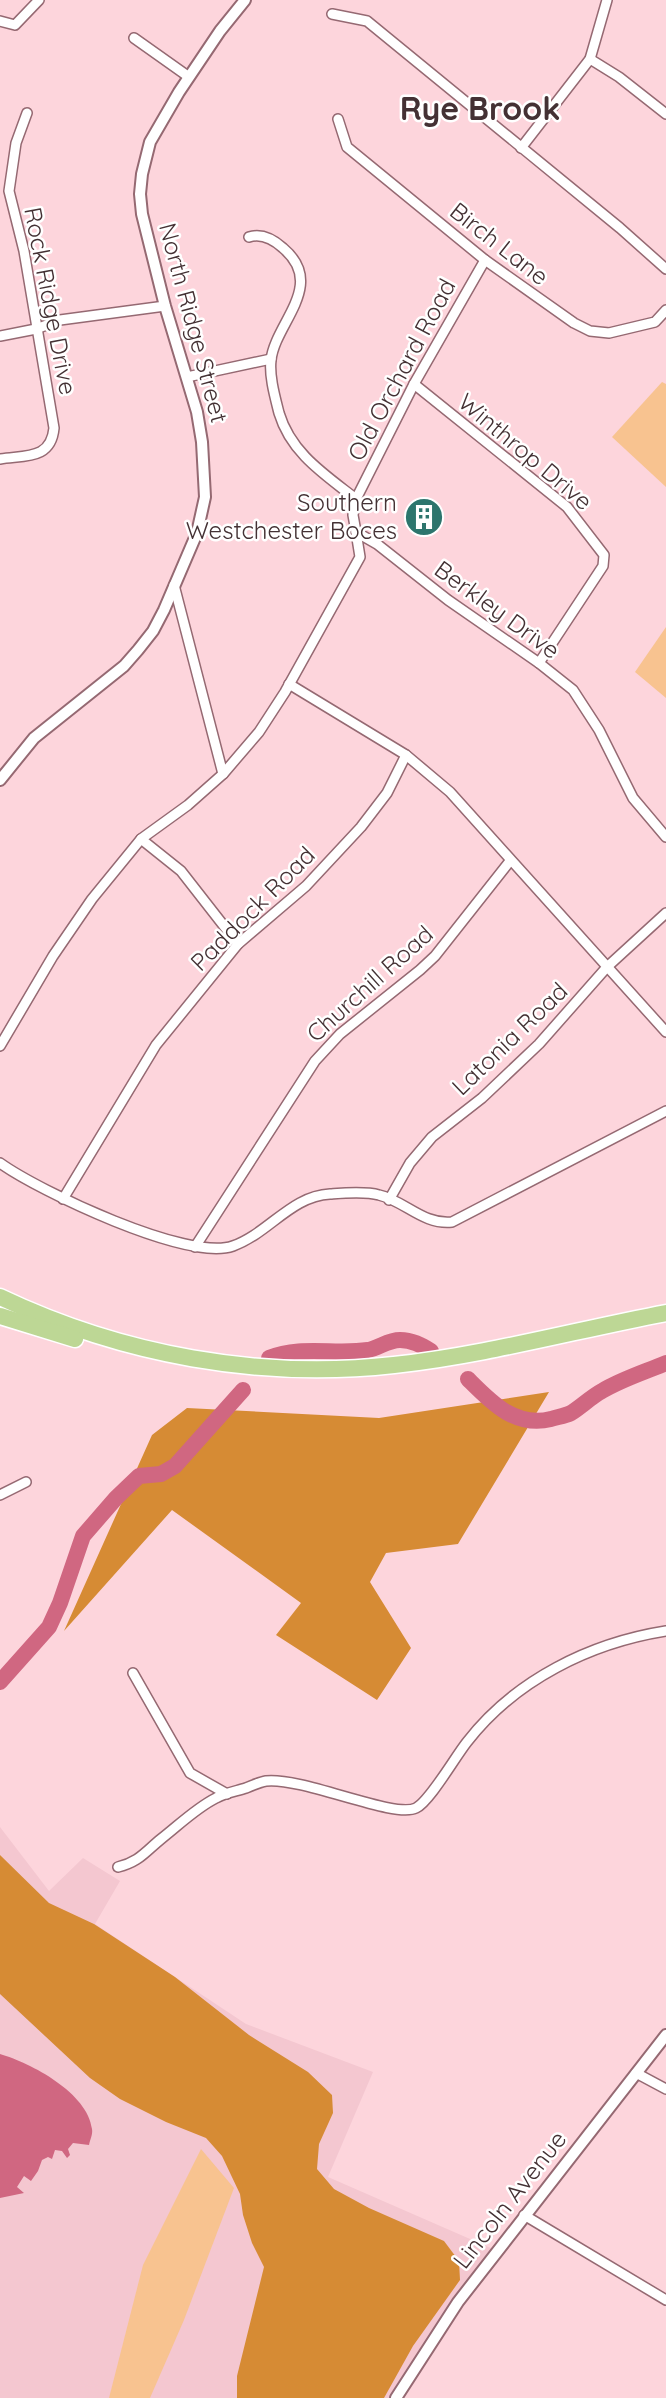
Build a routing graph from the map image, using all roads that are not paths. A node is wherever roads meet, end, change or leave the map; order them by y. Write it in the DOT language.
graph roads {
  1 [pos="39,0"];
  2 [pos="244,0"];
  3 [pos="607,0"];
  4 [pos="332,14"];
  5 [pos="0,21"];
  6 [pos="134,38"];
  7 [pos="590,59"];
  8 [pos="189,77"];
  9 [pos="27,113"];
  10 [pos="666,114"];
  11 [pos="338,119"];
  12 [pos="521,148"];
  13 [pos="249,237"];
  14 [pos="485,260"];
  15 [pos="666,269"];
  16 [pos="165,306"];
  17 [pos="666,310"];
  18 [pos="36,329"];
  19 [pos="0,336"];
  20 [pos="271,359"];
  21 [pos="187,377"];
  22 [pos="414,384"];
  23 [pos="0,459"];
  24 [pos="356,499"];
  25 [pos="356,532"];
  26 [pos="174,585"];
  27 [pos="539,663"];
  28 [pos="289,684"];
  29 [pos="406,755"];
  30 [pos="223,774"];
  31 [pos="0,780"];
  32 [pos="666,837"];
  33 [pos="141,839"];
  34 [pos="510,861"];
  35 [pos="666,913"];
  36 [pos="239,944"];
  37 [pos="607,967"];
  38 [pos="666,1032"];
  39 [pos="0,1046"];
  40 [pos="666,1111"];
  41 [pos="0,1163"];
  42 [pos="63,1199"];
  43 [pos="389,1200"];
  44 [pos="195,1247"];
  45 [pos="0,1286"];
  46 [pos="0,1297"];
  47 [pos="666,1306"];
  48 [pos="0,1309"];
  49 [pos="666,1313"];
  50 [pos="0,1316"];
  51 [pos="666,1324"];
  52 [pos="590,1328"];
  53 [pos="75,1339"];
  54 [pos="135,1346"];
  55 [pos="26,1482"];
  56 [pos="0,1495"];
  57 [pos="666,1631"];
  58 [pos="133,1673"];
  59 [pos="227,1794"];
  60 [pos="118,1867"];
  61 [pos="666,2035"];
  62 [pos="636,2073"];
  63 [pos="666,2089"];
  64 [pos="524,2215"];
  65 [pos="666,2300"];
  66 [pos="396,2398"];
  1 -- 5 [label="street"];
  2 -- 8 [label="street, North Ridge Street"];
  3 -- 7 [label="street"];
  4 -- 12 [label="street"];
  6 -- 8 [label="street"];
  7 -- 10 [label="street"];
  7 -- 12 [label="street"];
  8 -- 16 [label="street, North Ridge Street"];
  9 -- 18 [label="street, Rock Ridge Drive"];
  11 -- 14 [label="street, Birch Lane"];
  12 -- 15 [label="street"];
  13 -- 20 [label="street"];
  14 -- 17 [label="street, Birch Lane"];
  14 -- 22 [label="street, Old Orchard Road"];
  16 -- 18 [label="street"];
  16 -- 21 [label="street, North Ridge Street"];
  18 -- 19 [label="street"];
  18 -- 23 [label="street, Rock Ridge Drive"];
  20 -- 21 [label="street"];
  20 -- 24 [label="street"];
  21 -- 26 [label="street, North Ridge Street"];
  22 -- 24 [label="street, Old Orchard Road"];
  22 -- 27 [label="street, Winthrop Drive"];
  24 -- 25 [label="street"];
  25 -- 27 [label="street, Berkley Drive"];
  25 -- 28 [label="street"];
  26 -- 30 [label="street"];
  26 -- 31 [label="street, North Ridge Street"];
  27 -- 32 [label="street, Berkley Drive"];
  28 -- 29 [label="street"];
  28 -- 30 [label="street"];
  29 -- 34 [label="street"];
  29 -- 36 [label="street, Paddock Road"];
  30 -- 33 [label="street"];
  33 -- 36 [label="street"];
  33 -- 39 [label="street"];
  34 -- 37 [label="street"];
  34 -- 44 [label="street, Churchill Road"];
  35 -- 37 [label="street, Latonia Road"];
  36 -- 42 [label="street, Paddock Road"];
  37 -- 38 [label="street"];
  37 -- 43 [label="street, Latonia Road"];
  40 -- 43 [label="street"];
  41 -- 42 [label="street"];
  42 -- 44 [label="street"];
  43 -- 44 [label="street"];
  45 -- 54 [label="highway"];
  46 -- 54 [label="highway"];
  47 -- 52 [label="highway"];
  48 -- 53 [label="highway"];
  49 -- 52 [label="highway"];
  50 -- 53 [label="highway"];
  51 -- 53 [label="highway"];
  52 -- 54 [label="highway"];
  55 -- 56 [label="street"];
  57 -- 59 [label="street"];
  58 -- 59 [label="street"];
  59 -- 60 [label="street"];
  61 -- 62 [label="street, Lincoln Avenue"];
  62 -- 63 [label="street"];
  62 -- 64 [label="street, Lincoln Avenue"];
  64 -- 65 [label="street"];
  64 -- 66 [label="street, Lincoln Avenue"];
}
